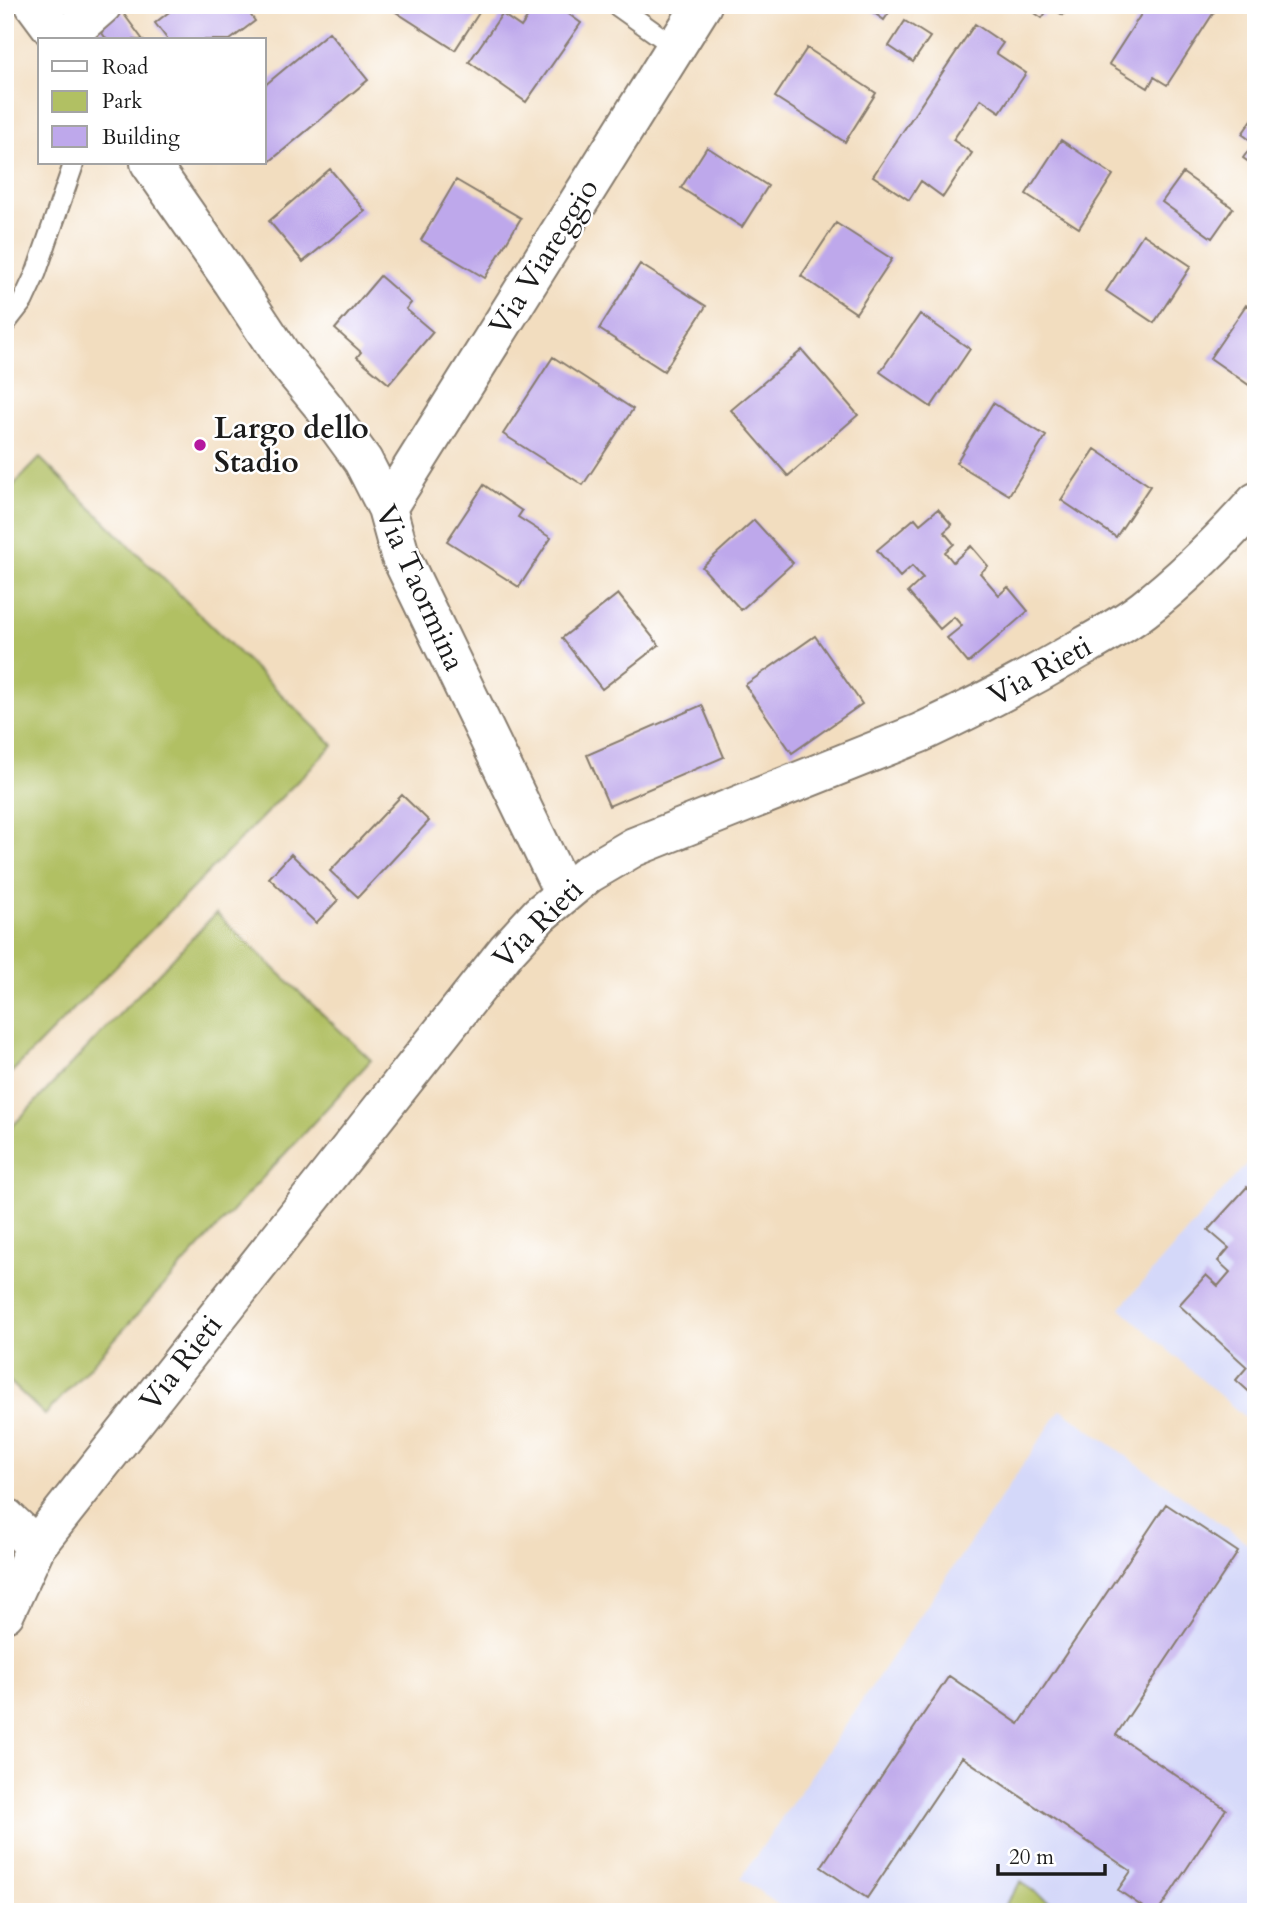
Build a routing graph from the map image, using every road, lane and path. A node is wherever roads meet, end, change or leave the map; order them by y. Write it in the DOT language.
graph roads {
  1 [pos="34,5"];
  2 [pos="102,5"];
  3 [pos="616,5"];
  4 [pos="702,5"];
  5 [pos="60,38"];
  6 [pos="64,38"];
  7 [pos="675,47"];
  8 [pos="74,164"];
  9 [pos="151,164"];
  10 [pos="5,324"];
  11 [pos="1256,502"];
  12 [pos="387,508"];
  13 [pos="564,894"];
  14 [pos="5,1517"];
  15 [pos="36,1546"];
  16 [pos="5,1613"];
  1 -- 5 [label="street"];
  2 -- 6 [label="street"];
  3 -- 7 [label="lane"];
  4 -- 7 [label="street, Via Viareggio"];
  7 -- 12 [label="street, Via Viareggio"];
  8 -- 10 [label="lane"];
  9 -- 12 [label="street, Via Taormina"];
  11 -- 13 [label="street, Via Rieti"];
  12 -- 13 [label="street, Via Taormina"];
  13 -- 15 [label="street, Via Rieti"];
  14 -- 15 [label="street"];
  15 -- 16 [label="street, Via Rieti"];
}
